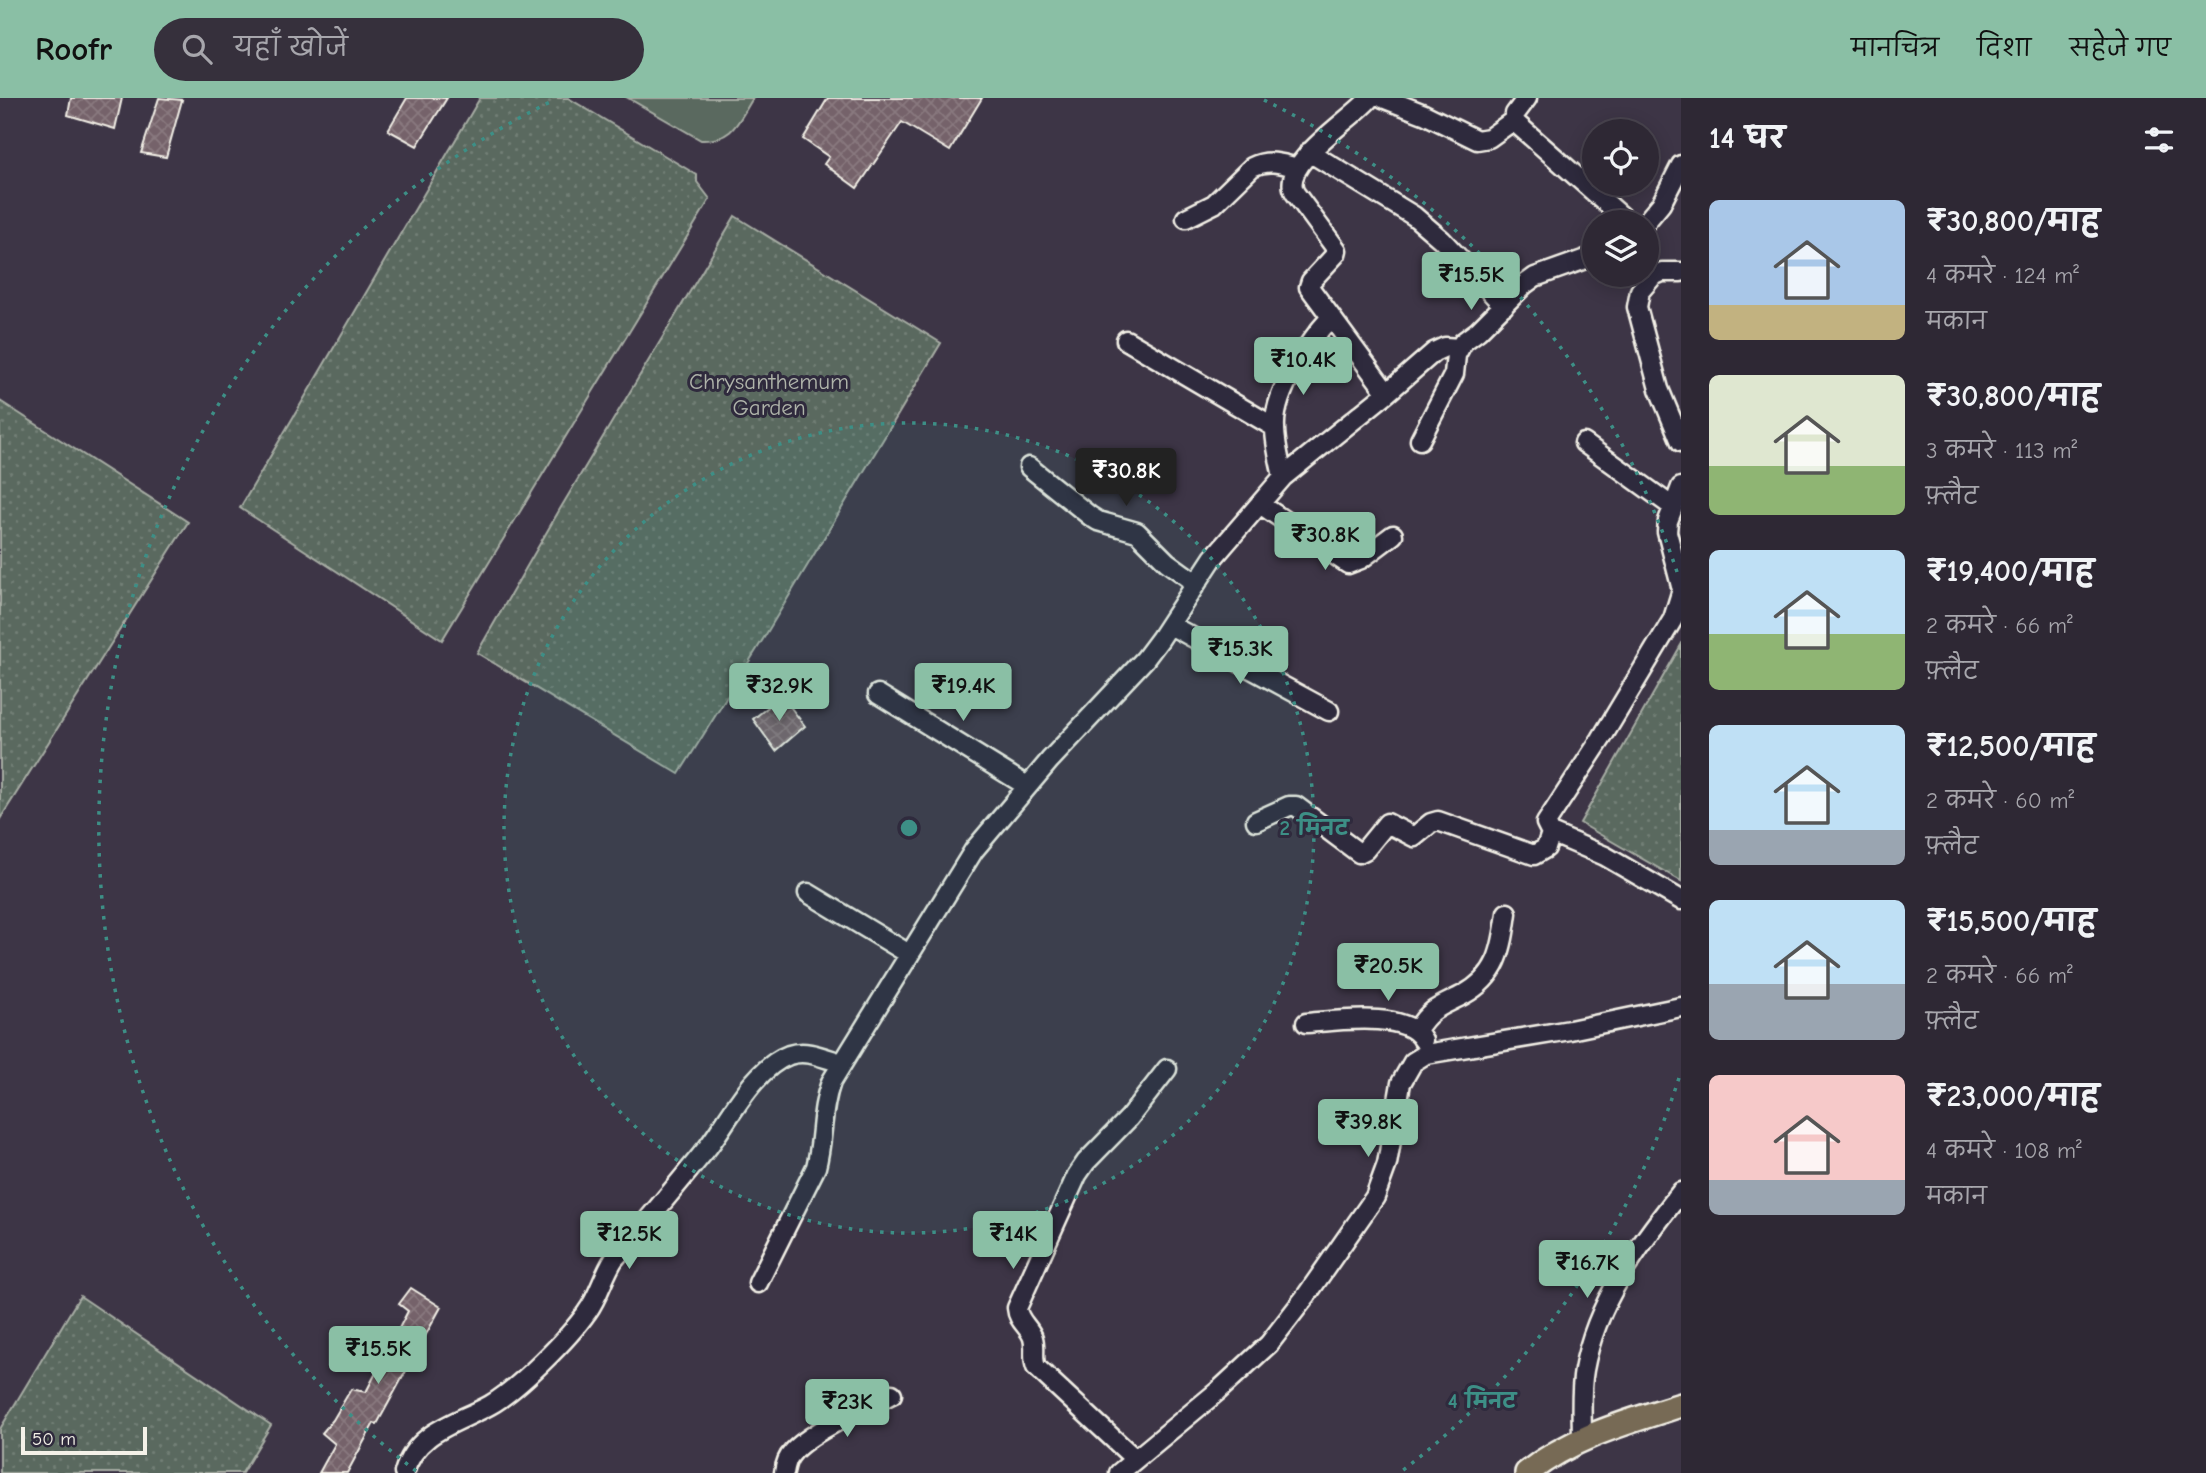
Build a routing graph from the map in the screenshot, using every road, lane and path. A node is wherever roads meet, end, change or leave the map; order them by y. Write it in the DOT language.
graph roads {
  1 [pos="1370,98"];
  2 [pos="1383,98"];
  3 [pos="1527,98"];
  4 [pos="1514,120"];
  5 [pos="1309,152"];
  6 [pos="1681,166"];
  7 [pos="1297,168"];
  8 [pos="1615,210"];
  9 [pos="1656,210"];
  10 [pos="1186,218"];
  11 [pos="1582,260"];
  12 [pos="1681,272"];
  13 [pos="1504,306"];
  14 [pos="1332,317"];
  15 [pos="1126,340"];
  16 [pos="1459,348"];
  17 [pos="1387,393"];
  18 [pos="1274,427"];
  19 [pos="1420,440"];
  20 [pos="1681,442"];
  21 [pos="1584,443"];
  22 [pos="1029,467"];
  23 [pos="1283,477"];
  24 [pos="1681,487"];
  25 [pos="1260,504"];
  26 [pos="1673,507"];
  27 [pos="1393,535"];
  28 [pos="1196,583"];
  29 [pos="1681,586"];
  30 [pos="1681,593"];
  31 [pos="1170,625"];
  32 [pos="878,694"];
  33 [pos="1329,711"];
  34 [pos="1027,786"];
  35 [pos="1256,821"];
  36 [pos="1551,832"];
  37 [pos="808,893"];
  38 [pos="1681,900"];
  39 [pos="1507,913"];
  40 [pos="909,954"];
  41 [pos="1681,1007"];
  42 [pos="1306,1023"];
  43 [pos="1417,1030"];
  44 [pos="1426,1054"];
  45 [pos="842,1063"];
  46 [pos="1167,1069"];
  47 [pos="1681,1192"];
  48 [pos="758,1283"];
  49 [pos="892,1394"];
  50 [pos="1681,1405"];
  51 [pos="1582,1440"];
  52 [pos="1135,1460"];
  53 [pos="404,1473"];
  54 [pos="784,1473"];
  55 [pos="1119,1473"];
  56 [pos="1527,1473"];
  1 -- 5 [label="street"];
  2 -- 4 [label="street"];
  3 -- 4 [label="street"];
  4 -- 8 [label="street"];
  5 -- 7 [label="street"];
  5 -- 13 [label="street"];
  6 -- 9 [label="street"];
  7 -- 10 [label="street"];
  7 -- 14 [label="street"];
  11 -- 13 [label="street"];
  12 -- 20 [label="street"];
  13 -- 16 [label="street"];
  14 -- 17 [label="street"];
  14 -- 18 [label="street"];
  15 -- 18 [label="street"];
  16 -- 17 [label="street"];
  16 -- 19 [label="street"];
  17 -- 23 [label="street"];
  18 -- 23 [label="street"];
  21 -- 26 [label="street"];
  22 -- 28 [label="street"];
  23 -- 25 [label="street"];
  24 -- 26 [label="street"];
  25 -- 27 [label="street"];
  25 -- 28 [label="street"];
  26 -- 29 [label="street"];
  28 -- 31 [label="street"];
  30 -- 36 [label="street"];
  31 -- 33 [label="street"];
  31 -- 34 [label="street"];
  32 -- 34 [label="street"];
  34 -- 40 [label="street"];
  35 -- 36 [label="street"];
  36 -- 38 [label="street"];
  37 -- 40 [label="street"];
  39 -- 43 [label="street"];
  40 -- 45 [label="street"];
  41 -- 44 [label="street"];
  42 -- 43 [label="street"];
  43 -- 44 [label="street"];
  44 -- 52 [label="street"];
  45 -- 48 [label="street"];
  45 -- 53 [label="street"];
  46 -- 52 [label="street"];
  47 -- 51 [label="street"];
  49 -- 54 [label="street"];
  50 -- 51 [label="main road"];
  51 -- 56 [label="main road"];
  52 -- 55 [label="street"];
}
